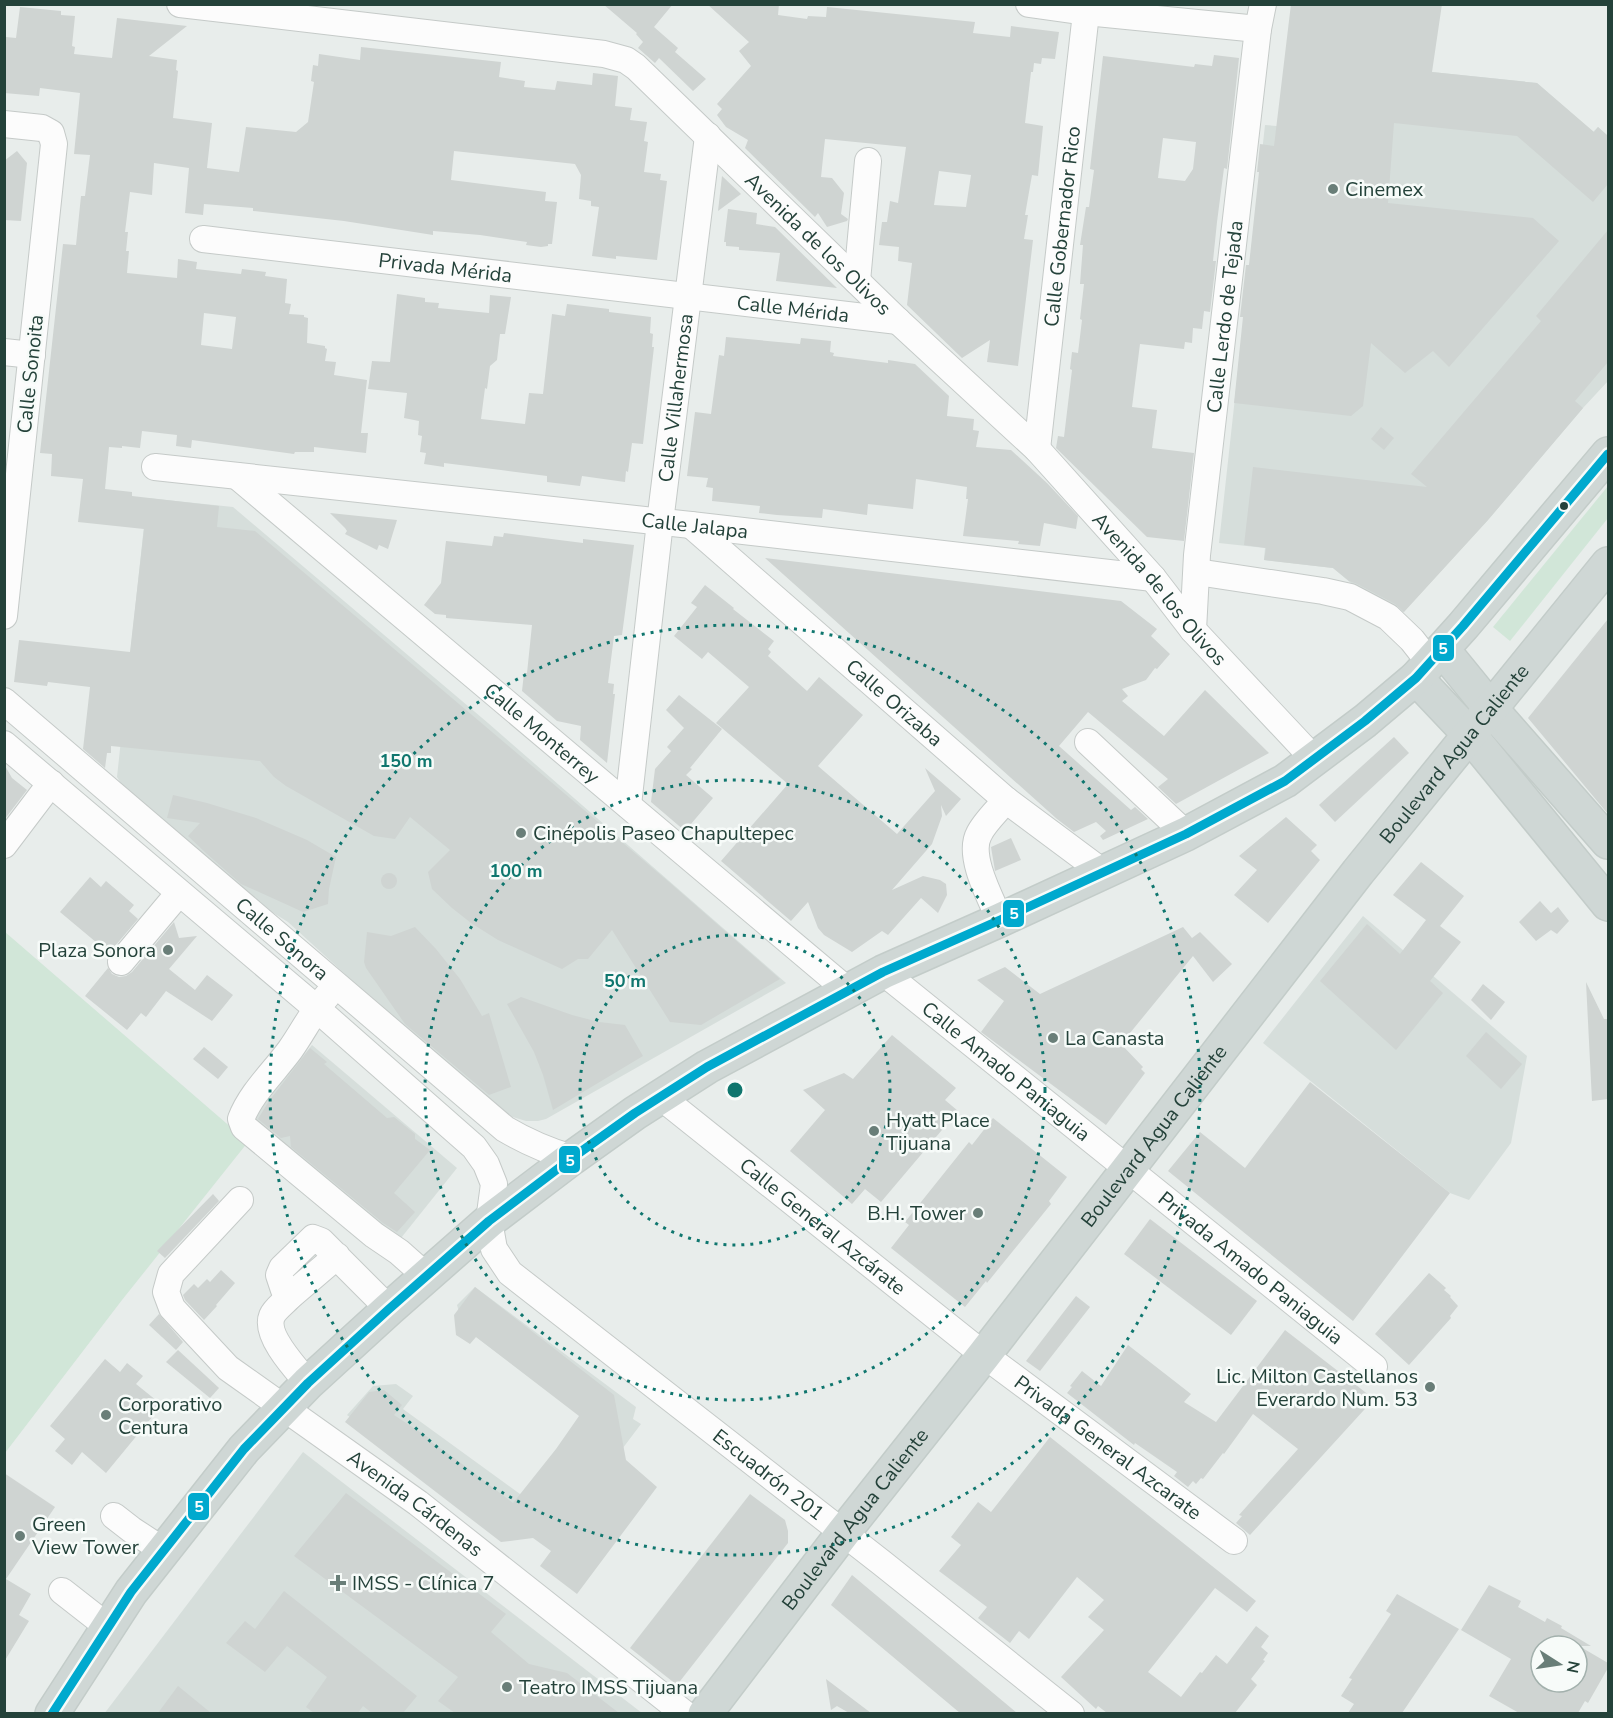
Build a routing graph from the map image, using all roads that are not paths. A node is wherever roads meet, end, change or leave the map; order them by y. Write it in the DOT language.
graph roads {
  1 [pos="180,4"];
  2 [pos="1029,4"];
  3 [pos="1263,4"];
  4 [pos="1087,8"];
  5 [pos="280,10"];
  6 [pos="1258,29"];
  7 [pos="4,124"];
  8 [pos="708,136"];
  9 [pos="868,161"];
  10 [pos="203,239"];
  11 [pos="857,281"];
  12 [pos="688,295"];
  13 [pos="898,321"];
  14 [pos="4,352"];
  15 [pos="32,355"];
  16 [pos="1036,449"];
  17 [pos="1608,454"];
  18 [pos="155,467"];
  19 [pos="237,476"];
  20 [pos="660,522"];
  21 [pos="691,525"];
  22 [pos="1608,564"];
  23 [pos="1197,572"];
  24 [pos="1153,578"];
  25 [pos="4,616"];
  26 [pos="1193,630"];
  27 [pos="1429,664"];
  28 [pos="4,701"];
  29 [pos="1491,709"];
  30 [pos="1469,734"];
  31 [pos="1088,742"];
  32 [pos="4,744"];
  33 [pos="1314,759"];
  34 [pos="51,783"];
  35 [pos="1006,800"];
  36 [pos="628,805"];
  37 [pos="1186,834"];
  38 [pos="1608,842"];
  39 [pos="4,845"];
  40 [pos="1104,873"];
  41 [pos="179,893"];
  42 [pos="1608,904"];
  43 [pos="1000,920"];
  44 [pos="121,962"];
  45 [pos="883,972"];
  46 [pos="338,985"];
  47 [pos="847,990"];
  48 [pos="316,1008"];
  49 [pos="661,1096"];
  50 [pos="572,1158"];
  51 [pos="1128,1168"];
  52 [pos="240,1200"];
  53 [pos="489,1221"];
  54 [pos="426,1276"];
  55 [pos="389,1309"];
  56 [pos="984,1355"];
  57 [pos="1374,1367"];
  58 [pos="308,1383"];
  59 [pos="284,1407"];
  60 [pos="114,1516"];
  61 [pos="843,1533"];
  62 [pos="1234,1541"];
  63 [pos="164,1551"];
  64 [pos="62,1591"];
  65 [pos="108,1627"];
  66 [pos="52,1713"];
  67 [pos="685,1713"];
  68 [pos="705,1713"];
  69 [pos="1071,1713"];
  1 -- 5 [label="street, Avenida de los Olivos"];
  2 -- 4 [label="street"];
  3 -- 6 [label="street, Calle Lerdo de Tejada"];
  4 -- 6 [label="street"];
  4 -- 16 [label="street, Calle Gobernador Rico"];
  5 -- 8 [label="street, Avenida de los Olivos"];
  6 -- 23 [label="street, Calle Lerdo de Tejada"];
  7 -- 15 [label="street, Calle Sonoita"];
  8 -- 11 [label="street, Avenida de los Olivos"];
  8 -- 12 [label="street, Calle Villahermosa"];
  9 -- 11 [label="street"];
  10 -- 12 [label="street, Privada Mérida"];
  11 -- 13 [label="street, Avenida de los Olivos"];
  12 -- 13 [label="street, Calle Mérida"];
  12 -- 20 [label="street, Calle Villahermosa"];
  13 -- 16 [label="street, Avenida de los Olivos"];
  14 -- 15 [label="street"];
  15 -- 25 [label="street, Calle Sonoita"];
  16 -- 24 [label="street, Avenida de los Olivos"];
  17 -- 27 [label="main road"];
  18 -- 19 [label="street, Calle Jalapa"];
  19 -- 20 [label="street, Calle Jalapa"];
  19 -- 36 [label="street, Calle Monterrey"];
  20 -- 21 [label="street, Calle Jalapa"];
  20 -- 36 [label="street, Calle Villahermosa"];
  21 -- 24 [label="street, Calle Jalapa"];
  21 -- 35 [label="street, Calle Orizaba"];
  22 -- 29 [label="main road, Boulevard Agua Caliente"];
  23 -- 26 [label="street, Calle Lerdo de Tejada"];
  23 -- 27 [label="street"];
  24 -- 26 [label="street, Avenida de los Olivos"];
  26 -- 33 [label="street, Avenida de los Olivos"];
  27 -- 29 [label="main road"];
  27 -- 30 [label="main road"];
  27 -- 33 [label="main road"];
  28 -- 46 [label="street, Calle Sonora"];
  29 -- 30 [label="main road, Boulevard Agua Caliente"];
  29 -- 38 [label="main road"];
  30 -- 42 [label="main road"];
  30 -- 51 [label="main road, Boulevard Agua Caliente"];
  31 -- 37 [label="street"];
  32 -- 34 [label="street, Calle Sonora"];
  33 -- 37 [label="main road"];
  34 -- 39 [label="street"];
  34 -- 41 [label="street, Calle Sonora"];
  35 -- 40 [label="street, Calle Orizaba"];
  35 -- 43 [label="street"];
  36 -- 47 [label="street, Calle Monterrey"];
  37 -- 40 [label="main road"];
  40 -- 43 [label="main road"];
  41 -- 44 [label="street"];
  41 -- 48 [label="street, Calle Sonora"];
  43 -- 45 [label="main road"];
  45 -- 47 [label="main road"];
  45 -- 51 [label="street, Calle Amado Paniaguia"];
  46 -- 48 [label="street"];
  46 -- 50 [label="street, Calle Sonora"];
  47 -- 49 [label="main road"];
  48 -- 53 [label="street, Calle Sonora"];
  48 -- 54 [label="street"];
  49 -- 50 [label="main road"];
  49 -- 56 [label="street, Calle General Azcárate"];
  50 -- 53 [label="main road"];
  51 -- 56 [label="main road, Boulevard Agua Caliente"];
  51 -- 57 [label="street, Privada Amado Paniaguia"];
  52 -- 59 [label="street, Avenida Cárdenas"];
  53 -- 54 [label="main road"];
  53 -- 61 [label="street, Escuadrón 201"];
  54 -- 55 [label="main road"];
  55 -- 58 [label="main road"];
  55 -- 58 [label="street"];
  56 -- 61 [label="main road, Boulevard Agua Caliente"];
  56 -- 62 [label="street, Privada General Azcarate"];
  58 -- 59 [label="main road"];
  59 -- 63 [label="main road"];
  59 -- 67 [label="street, Avenida Cárdenas"];
  60 -- 63 [label="street"];
  61 -- 68 [label="main road, Boulevard Agua Caliente"];
  61 -- 69 [label="street, Escuadrón 201"];
  63 -- 65 [label="main road"];
  64 -- 65 [label="street"];
  65 -- 66 [label="main road"];
}
